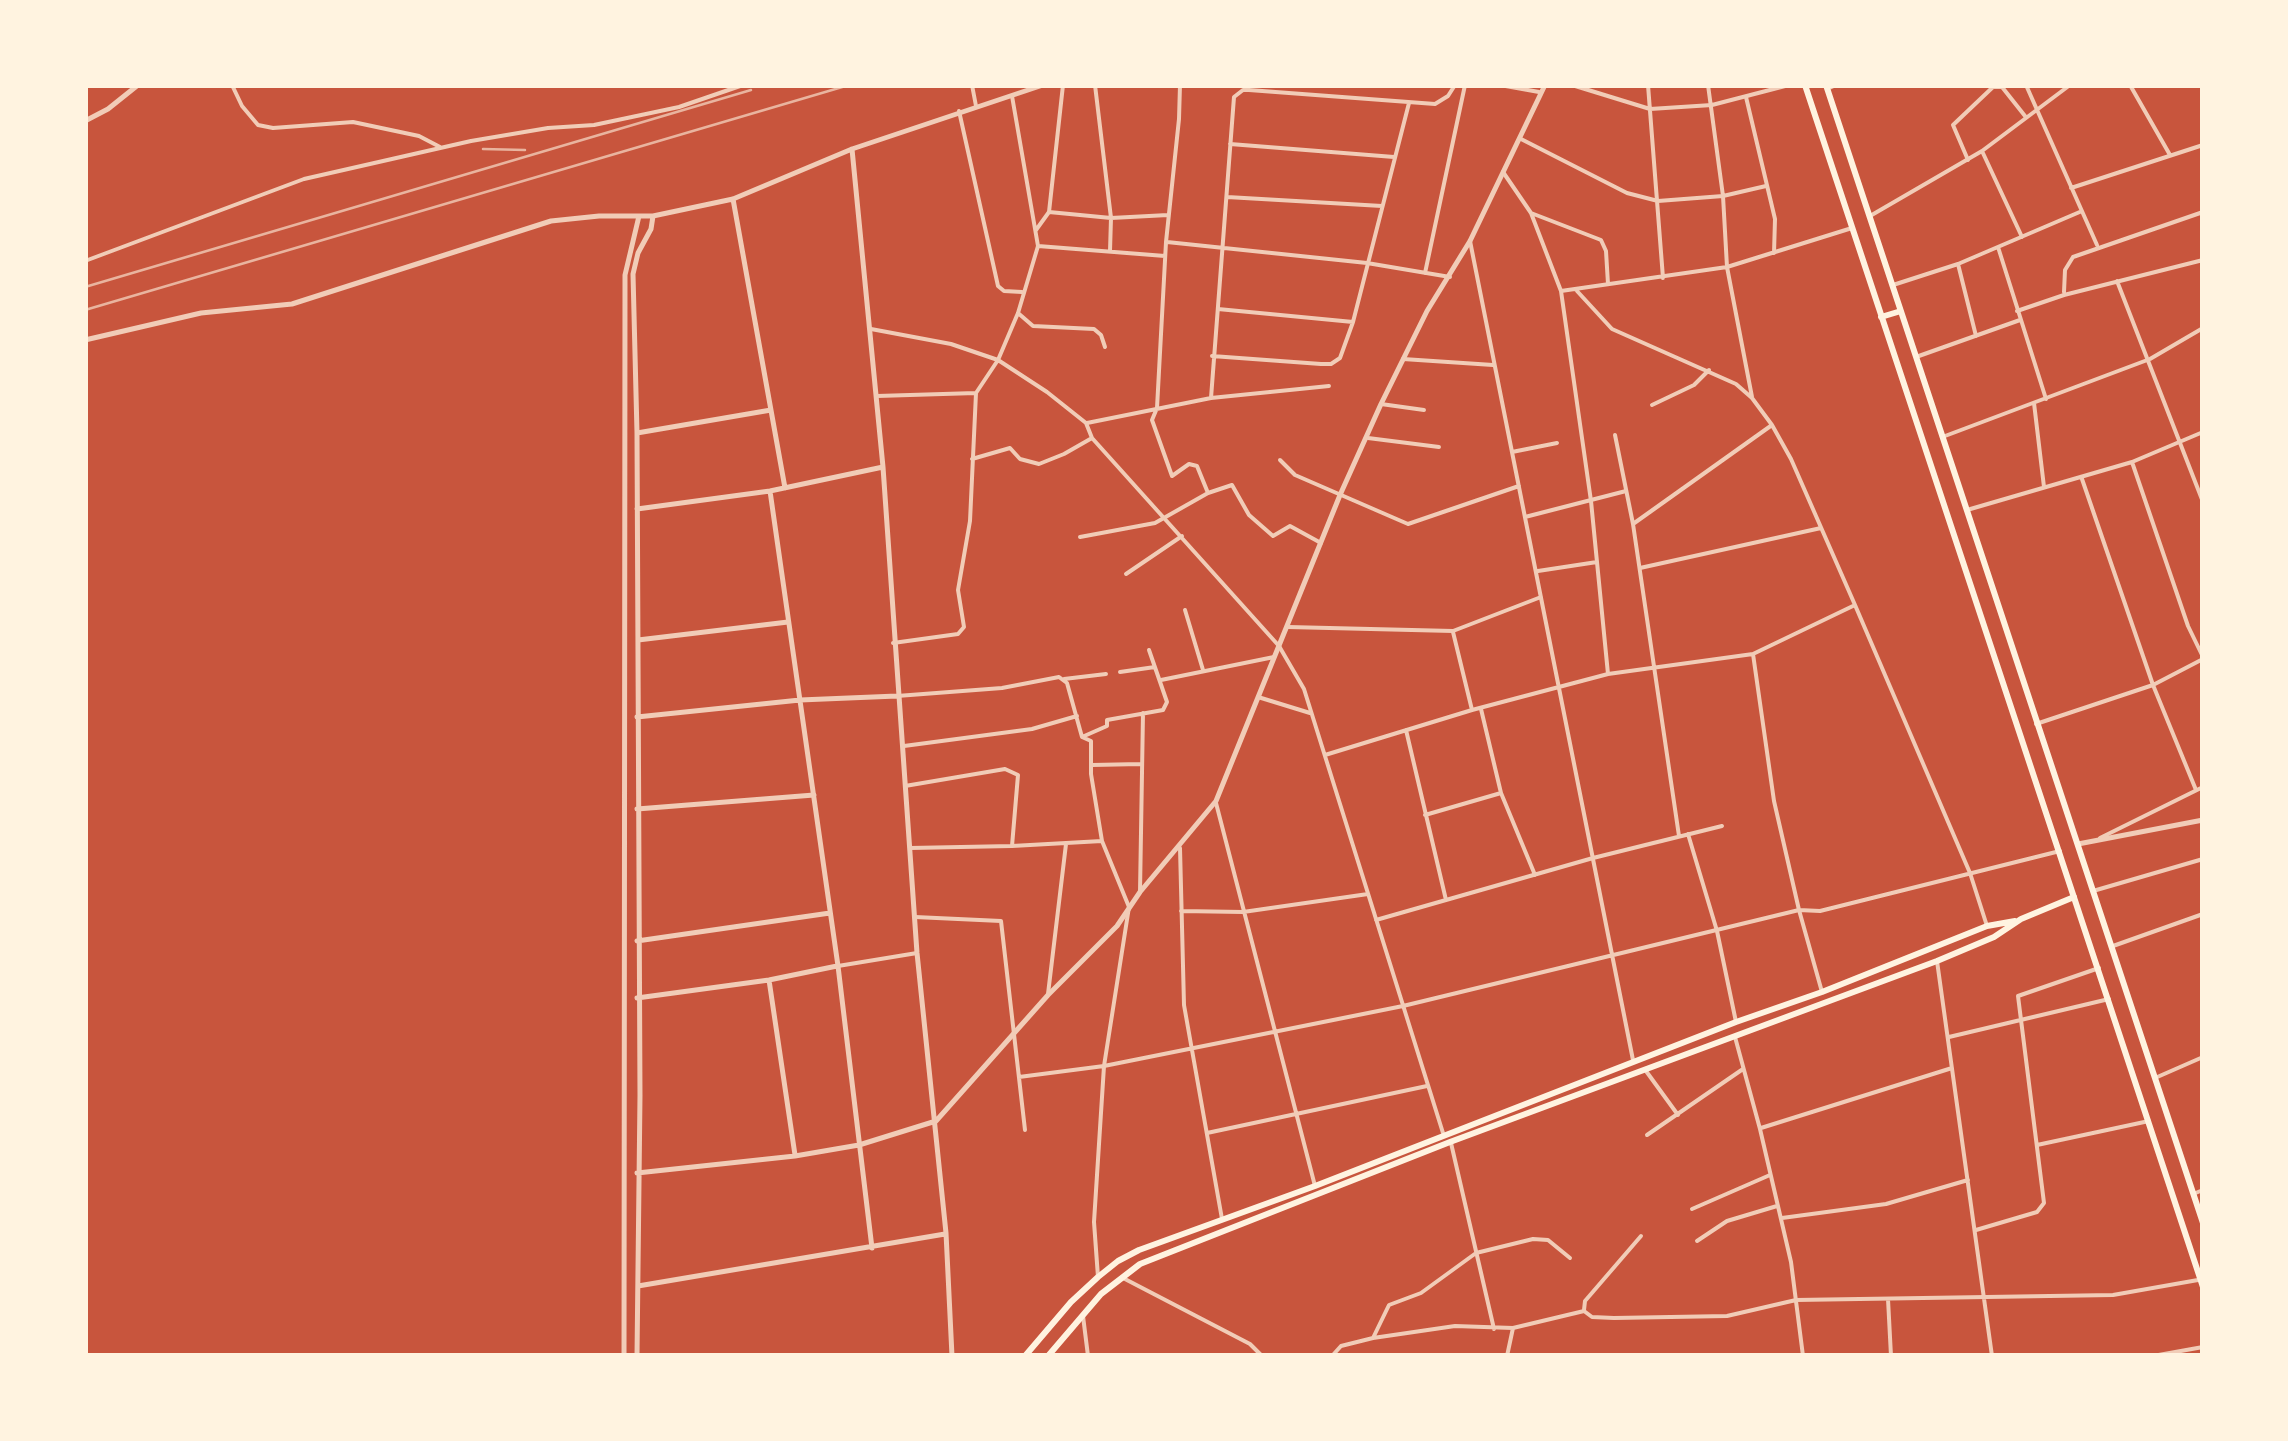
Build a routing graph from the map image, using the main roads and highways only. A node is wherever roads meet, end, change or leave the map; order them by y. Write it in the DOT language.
graph roads {
  1 [pos="1805,85"];
  2 [pos="1826,87"];
  3 [pos="1901,311"];
  4 [pos="1881,317"];
  5 [pos="2074,897"];
  6 [pos="2021,920"];
  7 [pos="2142,1040"];
  8 [pos="2124,1046"];
  9 [pos="2174,1135"];
  10 [pos="2156,1142"];
  11 [pos="2203,1223"];
  12 [pos="2202,1283"];
  13 [pos="1025,1356"];
  14 [pos="1048,1356"];
  1 -- 4 [label="main road"];
  2 -- 3 [label="main road"];
  3 -- 4 [label="main road"];
  3 -- 7 [label="main road"];
  4 -- 5 [label="main road"];
  5 -- 6 [label="main road"];
  5 -- 8 [label="main road"];
  6 -- 13 [label="main road"];
  6 -- 14 [label="main road"];
  7 -- 8 [label="main road"];
  7 -- 9 [label="main road"];
  8 -- 10 [label="main road"];
  9 -- 10 [label="main road"];
  9 -- 11 [label="main road"];
  10 -- 12 [label="main road"];
}
